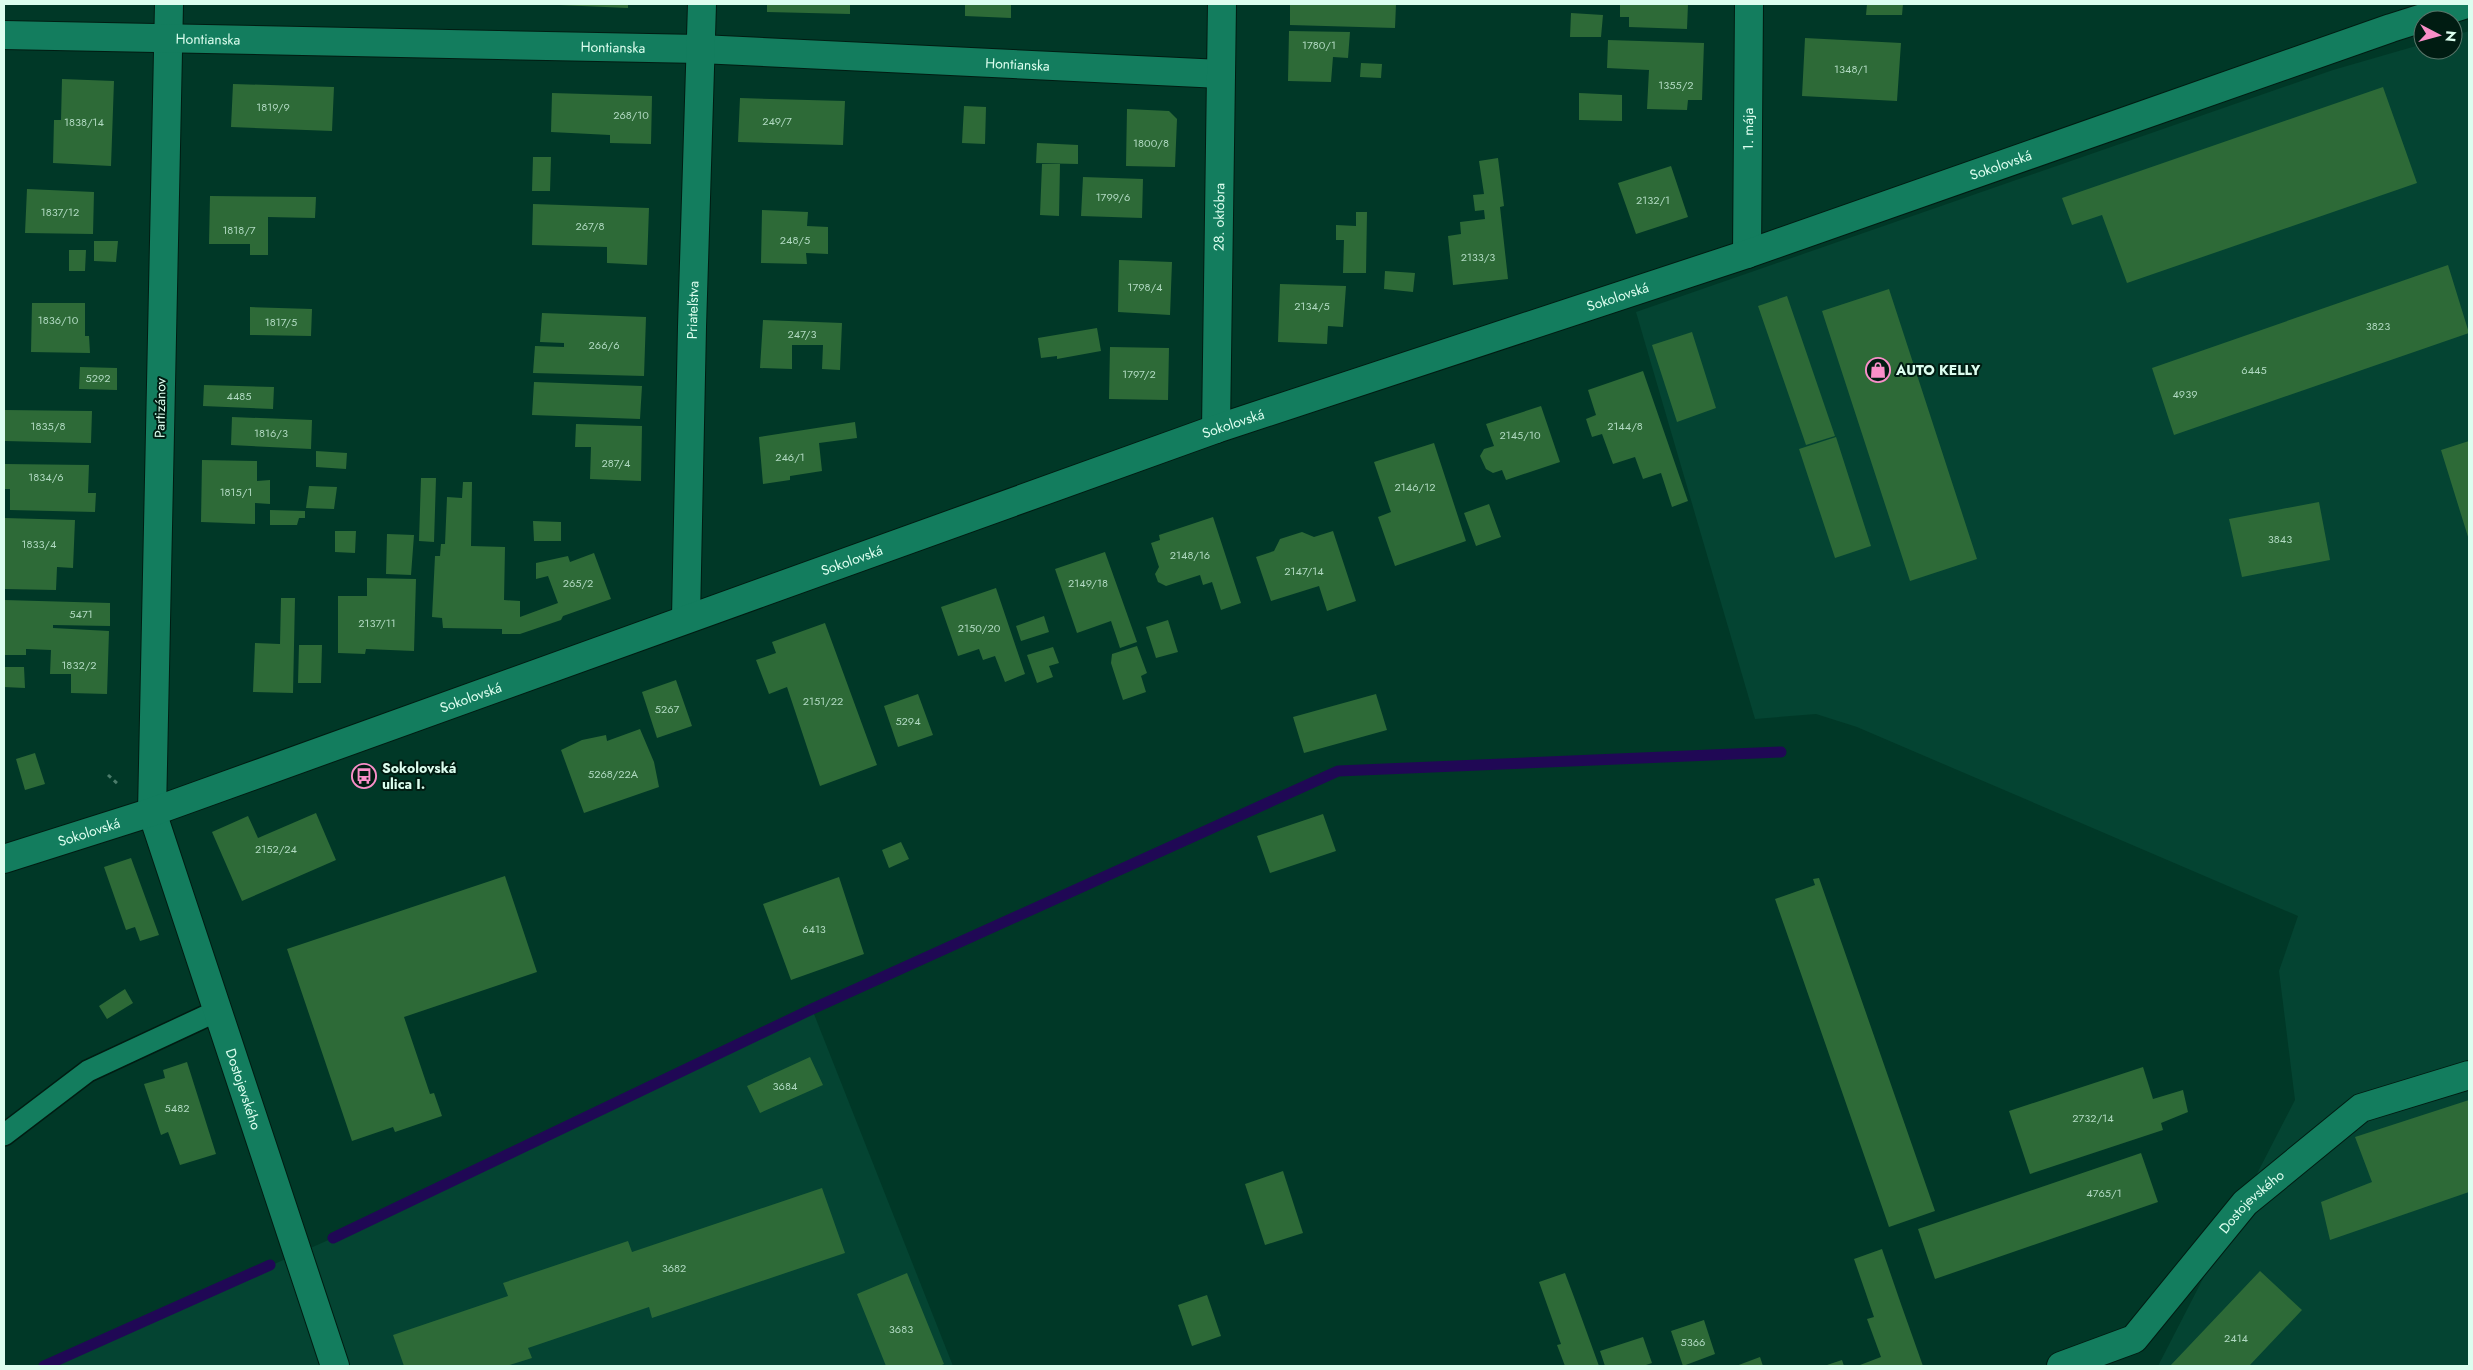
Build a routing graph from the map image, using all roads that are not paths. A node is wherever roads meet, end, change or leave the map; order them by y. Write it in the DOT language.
graph roads {
  1 [pos="169,4"];
  2 [pos="702,4"];
  3 [pos="1222,4"];
  4 [pos="1749,4"];
  5 [pos="2467,4"];
  6 [pos="4,35"];
  7 [pos="168,40"];
  8 [pos="700,49"];
  9 [pos="1221,74"];
  10 [pos="1747,254"];
  11 [pos="1216,429"];
  12 [pos="686,618"];
  13 [pos="152,812"];
  14 [pos="4,859"];
  15 [pos="219,1010"];
  16 [pos="2469,1075"];
  17 [pos="4,1135"];
  18 [pos="336,1366"];
  19 [pos="2061,1366"];
  1 -- 7 [label="street, Partizánov"];
  2 -- 8 [label="street, Priateľstva"];
  3 -- 9 [label="street, 28. októbra"];
  4 -- 10 [label="street, 1. mája"];
  5 -- 10 [label="street, Sokolovská"];
  6 -- 7 [label="street, Hontianska"];
  7 -- 8 [label="street, Hontianska"];
  7 -- 13 [label="street, Partizánov"];
  8 -- 9 [label="street, Hontianska"];
  8 -- 12 [label="street, Priateľstva"];
  9 -- 11 [label="street, 28. októbra"];
  10 -- 11 [label="street, Sokolovská"];
  11 -- 12 [label="street, Sokolovská"];
  12 -- 13 [label="street, Sokolovská"];
  13 -- 14 [label="street, Sokolovská"];
  13 -- 15 [label="street, Dostojevského"];
  15 -- 17 [label="lane"];
  15 -- 18 [label="street, Dostojevského"];
  16 -- 19 [label="street, Dostojevského"];
}
